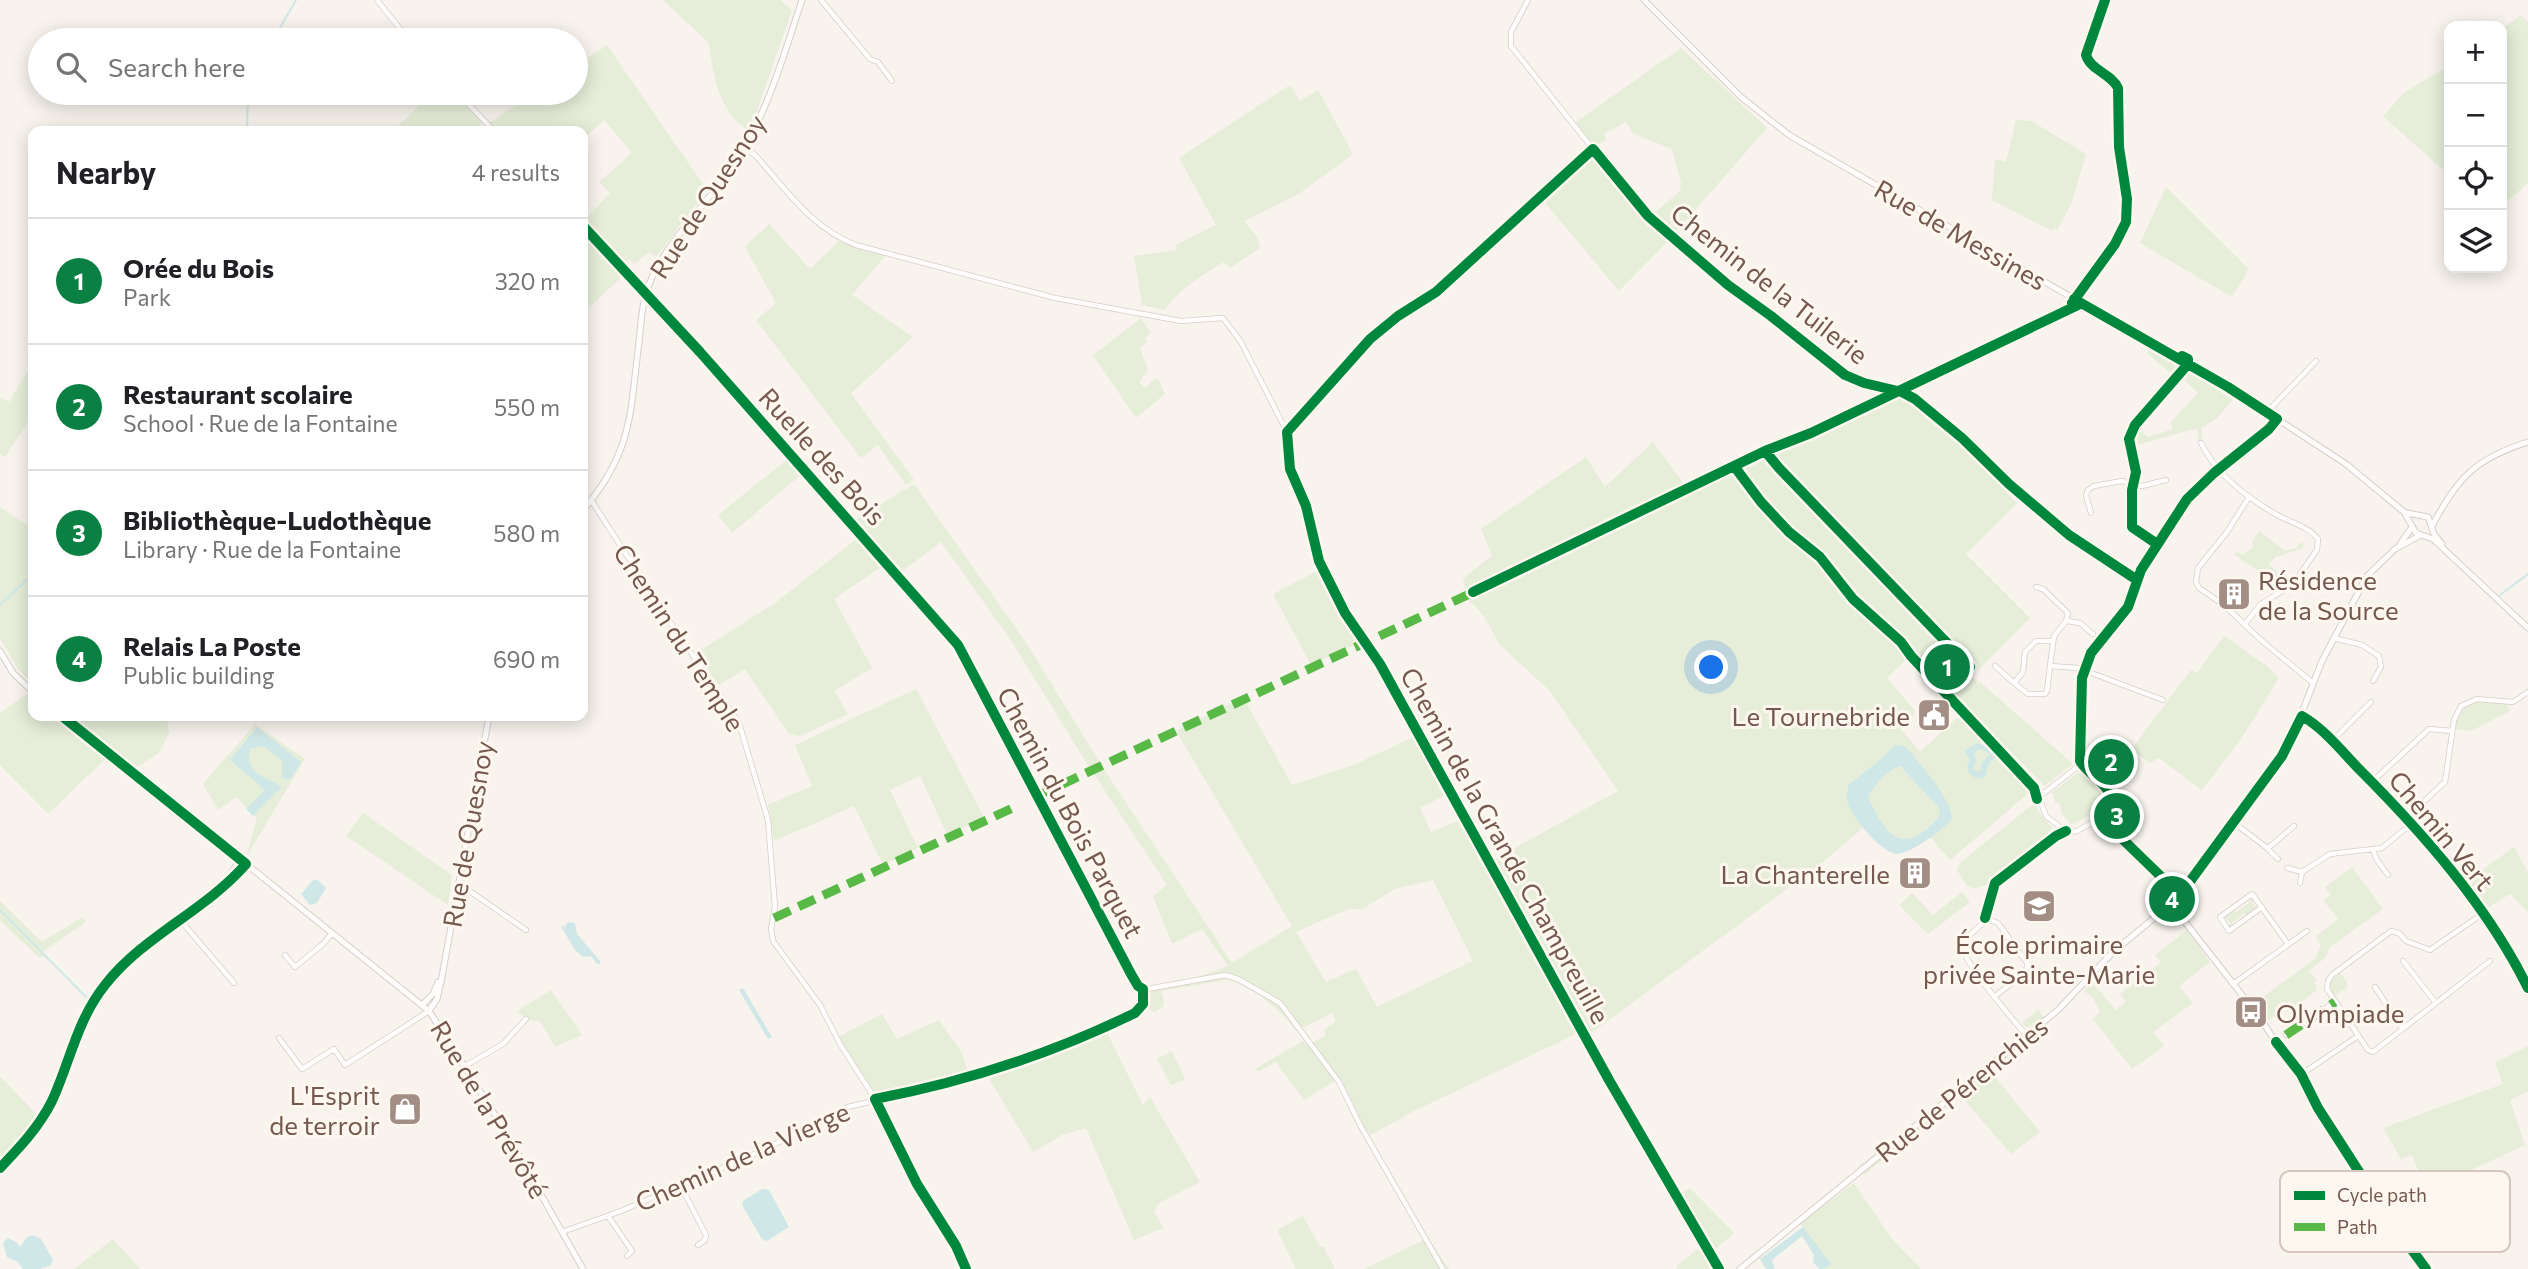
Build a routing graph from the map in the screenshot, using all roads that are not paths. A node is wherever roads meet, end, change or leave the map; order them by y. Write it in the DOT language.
graph roads {
  1 [pos="377,0"];
  2 [pos="802,0"];
  3 [pos="821,0"];
  4 [pos="1528,0"];
  5 [pos="1644,0"];
  6 [pos="2105,0"];
  7 [pos="400,28"];
  8 [pos="892,80"];
  9 [pos="469,105"];
  10 [pos="489,126"];
  11 [pos="744,148"];
  12 [pos="1593,149"];
  13 [pos="588,231"];
  14 [pos="646,293"];
  15 [pos="2074,299"];
  16 [pos="2316,361"];
  17 [pos="2188,364"];
  18 [pos="2267,412"];
  19 [pos="2277,419"];
  20 [pos="1287,432"];
  21 [pos="2528,442"];
  22 [pos="2201,443"];
  23 [pos="2218,469"];
  24 [pos="2166,480"];
  25 [pos="2133,485"];
  26 [pos="2249,497"];
  27 [pos="2448,498"];
  28 [pos="592,500"];
  29 [pos="588,504"];
  30 [pos="2404,512"];
  31 [pos="2091,513"];
  32 [pos="2421,515"];
  33 [pos="2412,526"];
  34 [pos="2432,527"];
  35 [pos="2423,535"];
  36 [pos="2157,544"];
  37 [pos="2395,549"];
  38 [pos="2451,555"];
  39 [pos="2137,580"];
  40 [pos="2036,587"];
  41 [pos="2066,621"];
  42 [pos="2245,624"];
  43 [pos="2528,628"];
  44 [pos="2093,634"];
  45 [pos="2333,637"];
  46 [pos="2053,641"];
  47 [pos="0,651"];
  48 [pos="963,653"];
  49 [pos="1995,666"];
  50 [pos="2050,666"];
  51 [pos="2084,669"];
  52 [pos="2373,681"];
  53 [pos="2014,683"];
  54 [pos="2313,683"];
  55 [pos="28,688"];
  56 [pos="2528,692"];
  57 [pos="2163,700"];
  58 [pos="2371,702"];
  59 [pos="2302,716"];
  60 [pos="68,721"];
  61 [pos="488,721"];
  62 [pos="2452,731"];
  63 [pos="2332,741"];
  64 [pos="2081,764"];
  65 [pos="2372,782"];
  66 [pos="2106,818"];
  67 [pos="2406,818"];
  68 [pos="2232,822"];
  69 [pos="2411,824"];
  70 [pos="2294,826"];
  71 [pos="2066,831"];
  72 [pos="2268,848"];
  73 [pos="2373,850"];
  74 [pos="2278,859"];
  75 [pos="243,862"];
  76 [pos="2287,868"];
  77 [pos="2302,872"];
  78 [pos="2388,875"];
  79 [pos="458,883"];
  80 [pos="2300,883"];
  81 [pos="2180,895"];
  82 [pos="2171,904"];
  83 [pos="2262,907"];
  84 [pos="2482,914"];
  85 [pos="1985,918"];
  86 [pos="2184,919"];
  87 [pos="181,921"];
  88 [pos="526,930"];
  89 [pos="2306,931"];
  90 [pos="332,933"];
  91 [pos="2288,944"];
  92 [pos="446,952"];
  93 [pos="285,955"];
  94 [pos="2403,961"];
  95 [pos="2490,961"];
  96 [pos="234,983"];
  97 [pos="2233,985"];
  98 [pos="2375,987"];
  99 [pos="2528,988"];
  100 [pos="1143,989"];
  101 [pos="1995,996"];
  102 [pos="2335,1002"];
  103 [pos="2436,1003"];
  104 [pos="422,1005"];
  105 [pos="429,1011"];
  106 [pos="526,1019"];
  107 [pos="2403,1029"];
  108 [pos="2286,1035"];
  109 [pos="2026,1036"];
  110 [pos="2358,1036"];
  111 [pos="279,1038"];
  112 [pos="465,1066"];
  113 [pos="2300,1076"];
  114 [pos="875,1099"];
  115 [pos="0,1168"];
  116 [pos="2358,1171"];
  117 [pos="680,1184"];
  118 [pos="608,1216"];
  119 [pos="562,1232"];
  120 [pos="698,1245"];
  121 [pos="2414,1252"];
  122 [pos="628,1256"];
  123 [pos="583,1269"];
  124 [pos="966,1269"];
  125 [pos="1443,1269"];
  126 [pos="1719,1269"];
  127 [pos="1740,1269"];
  128 [pos="2426,1269"];
  1 -- 7 [label="street"];
  2 -- 11 [label="main road, Rue de Quesnoy"];
  3 -- 8 [label="street"];
  4 -- 12 [label="street, Chemin de la Tuilerie"];
  5 -- 15 [label="main road, Rue de Messines"];
  6 -- 15 [label="street"];
  9 -- 10 [label="street"];
  11 -- 14 [label="main road, Rue de Quesnoy"];
  11 -- 20 [label="street, Chemin de la Grande Champreuille"];
  12 -- 20 [label="street"];
  12 -- 39 [label="street, Chemin de la Tuilerie"];
  13 -- 14 [label="street, Ruelle des Bois"];
  14 -- 28 [label="main road, Rue de Quesnoy"];
  14 -- 48 [label="street, Ruelle des Bois"];
  15 -- 17 [label="main road, Rue de Messines"];
  16 -- 18 [label="street"];
  17 -- 18 [label="main road, Rue de Messines"];
  17 -- 25 [label="street"];
  18 -- 19 [label="main road, Rue de Messines"];
  19 -- 23 [label="main road"];
  19 -- 30 [label="main road, Rue de Messines"];
  20 -- 126 [label="street, Chemin de la Grande Champreuille"];
  21 -- 27 [label="main road"];
  22 -- 23 [label="street"];
  23 -- 26 [label="street"];
  23 -- 36 [label="main road"];
  24 -- 25 [label="street"];
  25 -- 31 [label="street"];
  25 -- 36 [label="street"];
  26 -- 42 [label="street"];
  26 -- 42 [label="street"];
  27 -- 32 [label="main road"];
  27 -- 34 [label="main road"];
  28 -- 29 [label="main road, Rue de Quesnoy"];
  28 -- 114 [label="street, Chemin du Temple"];
  30 -- 32 [label="main road, Rue de Messines"];
  30 -- 33 [label="main road, Rue de Messines"];
  32 -- 33 [label="main road"];
  32 -- 34 [label="main road, Rue de Messines"];
  33 -- 35 [label="main road, Rue de Messines"];
  33 -- 37 [label="main road, Rue de Pérenchies"];
  34 -- 35 [label="main road"];
  34 -- 38 [label="main road, Rue de Messines"];
  35 -- 37 [label="main road, Rue de Pérenchies"];
  35 -- 38 [label="main road, Rue de Messines"];
  36 -- 39 [label="main road"];
  37 -- 45 [label="main road, Rue de Pérenchies"];
  38 -- 43 [label="main road, Rue de Messines"];
  39 -- 51 [label="main road"];
  40 -- 41 [label="street"];
  41 -- 44 [label="street"];
  41 -- 46 [label="street"];
  42 -- 54 [label="street"];
  45 -- 52 [label="street"];
  45 -- 54 [label="main road, Rue de Pérenchies"];
  46 -- 50 [label="street"];
  46 -- 53 [label="street"];
  47 -- 55 [label="main road"];
  48 -- 100 [label="street, Chemin du Bois Parquet"];
  49 -- 53 [label="street"];
  50 -- 51 [label="street"];
  50 -- 53 [label="street"];
  51 -- 57 [label="street"];
  51 -- 64 [label="main road"];
  54 -- 59 [label="main road, Rue de Pérenchies"];
  56 -- 62 [label="street"];
  58 -- 63 [label="street"];
  59 -- 63 [label="street, Chemin Vert"];
  59 -- 68 [label="main road, Rue de Pérenchies"];
  60 -- 75 [label="main road, Rue de la Prévôté"];
  61 -- 79 [label="main road, Rue de Quesnoy"];
  62 -- 65 [label="street"];
  62 -- 67 [label="street"];
  63 -- 65 [label="street, Chemin Vert"];
  64 -- 66 [label="main road"];
  64 -- 71 [label="street"];
  65 -- 67 [label="street, Chemin Vert"];
  66 -- 71 [label="street"];
  66 -- 81 [label="main road"];
  67 -- 69 [label="street, Chemin Vert"];
  68 -- 72 [label="street"];
  68 -- 81 [label="main road, Rue de Pérenchies"];
  69 -- 73 [label="street"];
  69 -- 84 [label="street, Chemin Vert"];
  70 -- 72 [label="street"];
  71 -- 85 [label="street"];
  72 -- 74 [label="street"];
  73 -- 77 [label="street"];
  73 -- 78 [label="street"];
  75 -- 87 [label="main road"];
  75 -- 90 [label="main road, Rue de la Prévôté"];
  76 -- 77 [label="street"];
  77 -- 80 [label="street"];
  79 -- 88 [label="street"];
  79 -- 92 [label="main road, Rue de Quesnoy"];
  81 -- 82 [label="main road, Rue de Pérenchies"];
  81 -- 86 [label="main road"];
  82 -- 86 [label="main road"];
  82 -- 109 [label="main road, Rue de Pérenchies"];
  83 -- 83 [label="street"];
  83 -- 91 [label="street"];
  84 -- 99 [label="street, Chemin Vert"];
  84 -- 102 [label="street"];
  85 -- 101 [label="street"];
  85 -- 101 [label="street"];
  86 -- 97 [label="main road"];
  87 -- 96 [label="street"];
  87 -- 115 [label="main road"];
  89 -- 91 [label="street"];
  90 -- 93 [label="street"];
  90 -- 104 [label="main road, Rue de la Prévôté"];
  91 -- 97 [label="street"];
  92 -- 104 [label="main road, Rue de Quesnoy"];
  92 -- 105 [label="main road, Rue de Quesnoy"];
  94 -- 103 [label="street"];
  95 -- 103 [label="street"];
  97 -- 113 [label="main road"];
  98 -- 107 [label="street"];
  100 -- 114 [label="street, Chemin de la Vierge"];
  100 -- 125 [label="street"];
  101 -- 109 [label="street"];
  102 -- 108 [label="street"];
  102 -- 110 [label="street"];
  103 -- 107 [label="street"];
  104 -- 105 [label="main road, Rue de la Prévôté"];
  105 -- 111 [label="street"];
  105 -- 112 [label="main road, Rue de la Prévôté"];
  106 -- 112 [label="street"];
  107 -- 110 [label="street"];
  109 -- 127 [label="main road, Rue de Pérenchies"];
  110 -- 113 [label="street"];
  112 -- 119 [label="main road, Rue de la Prévôté"];
  113 -- 116 [label="main road"];
  114 -- 117 [label="street, Chemin de la Vierge"];
  114 -- 124 [label="street, Chemin du Temple"];
  117 -- 118 [label="street, Chemin de la Vierge"];
  117 -- 120 [label="street"];
  118 -- 119 [label="street, Chemin de la Vierge"];
  118 -- 122 [label="street"];
  119 -- 123 [label="main road, Rue de la Prévôté"];
  121 -- 128 [label="main road"];
}
